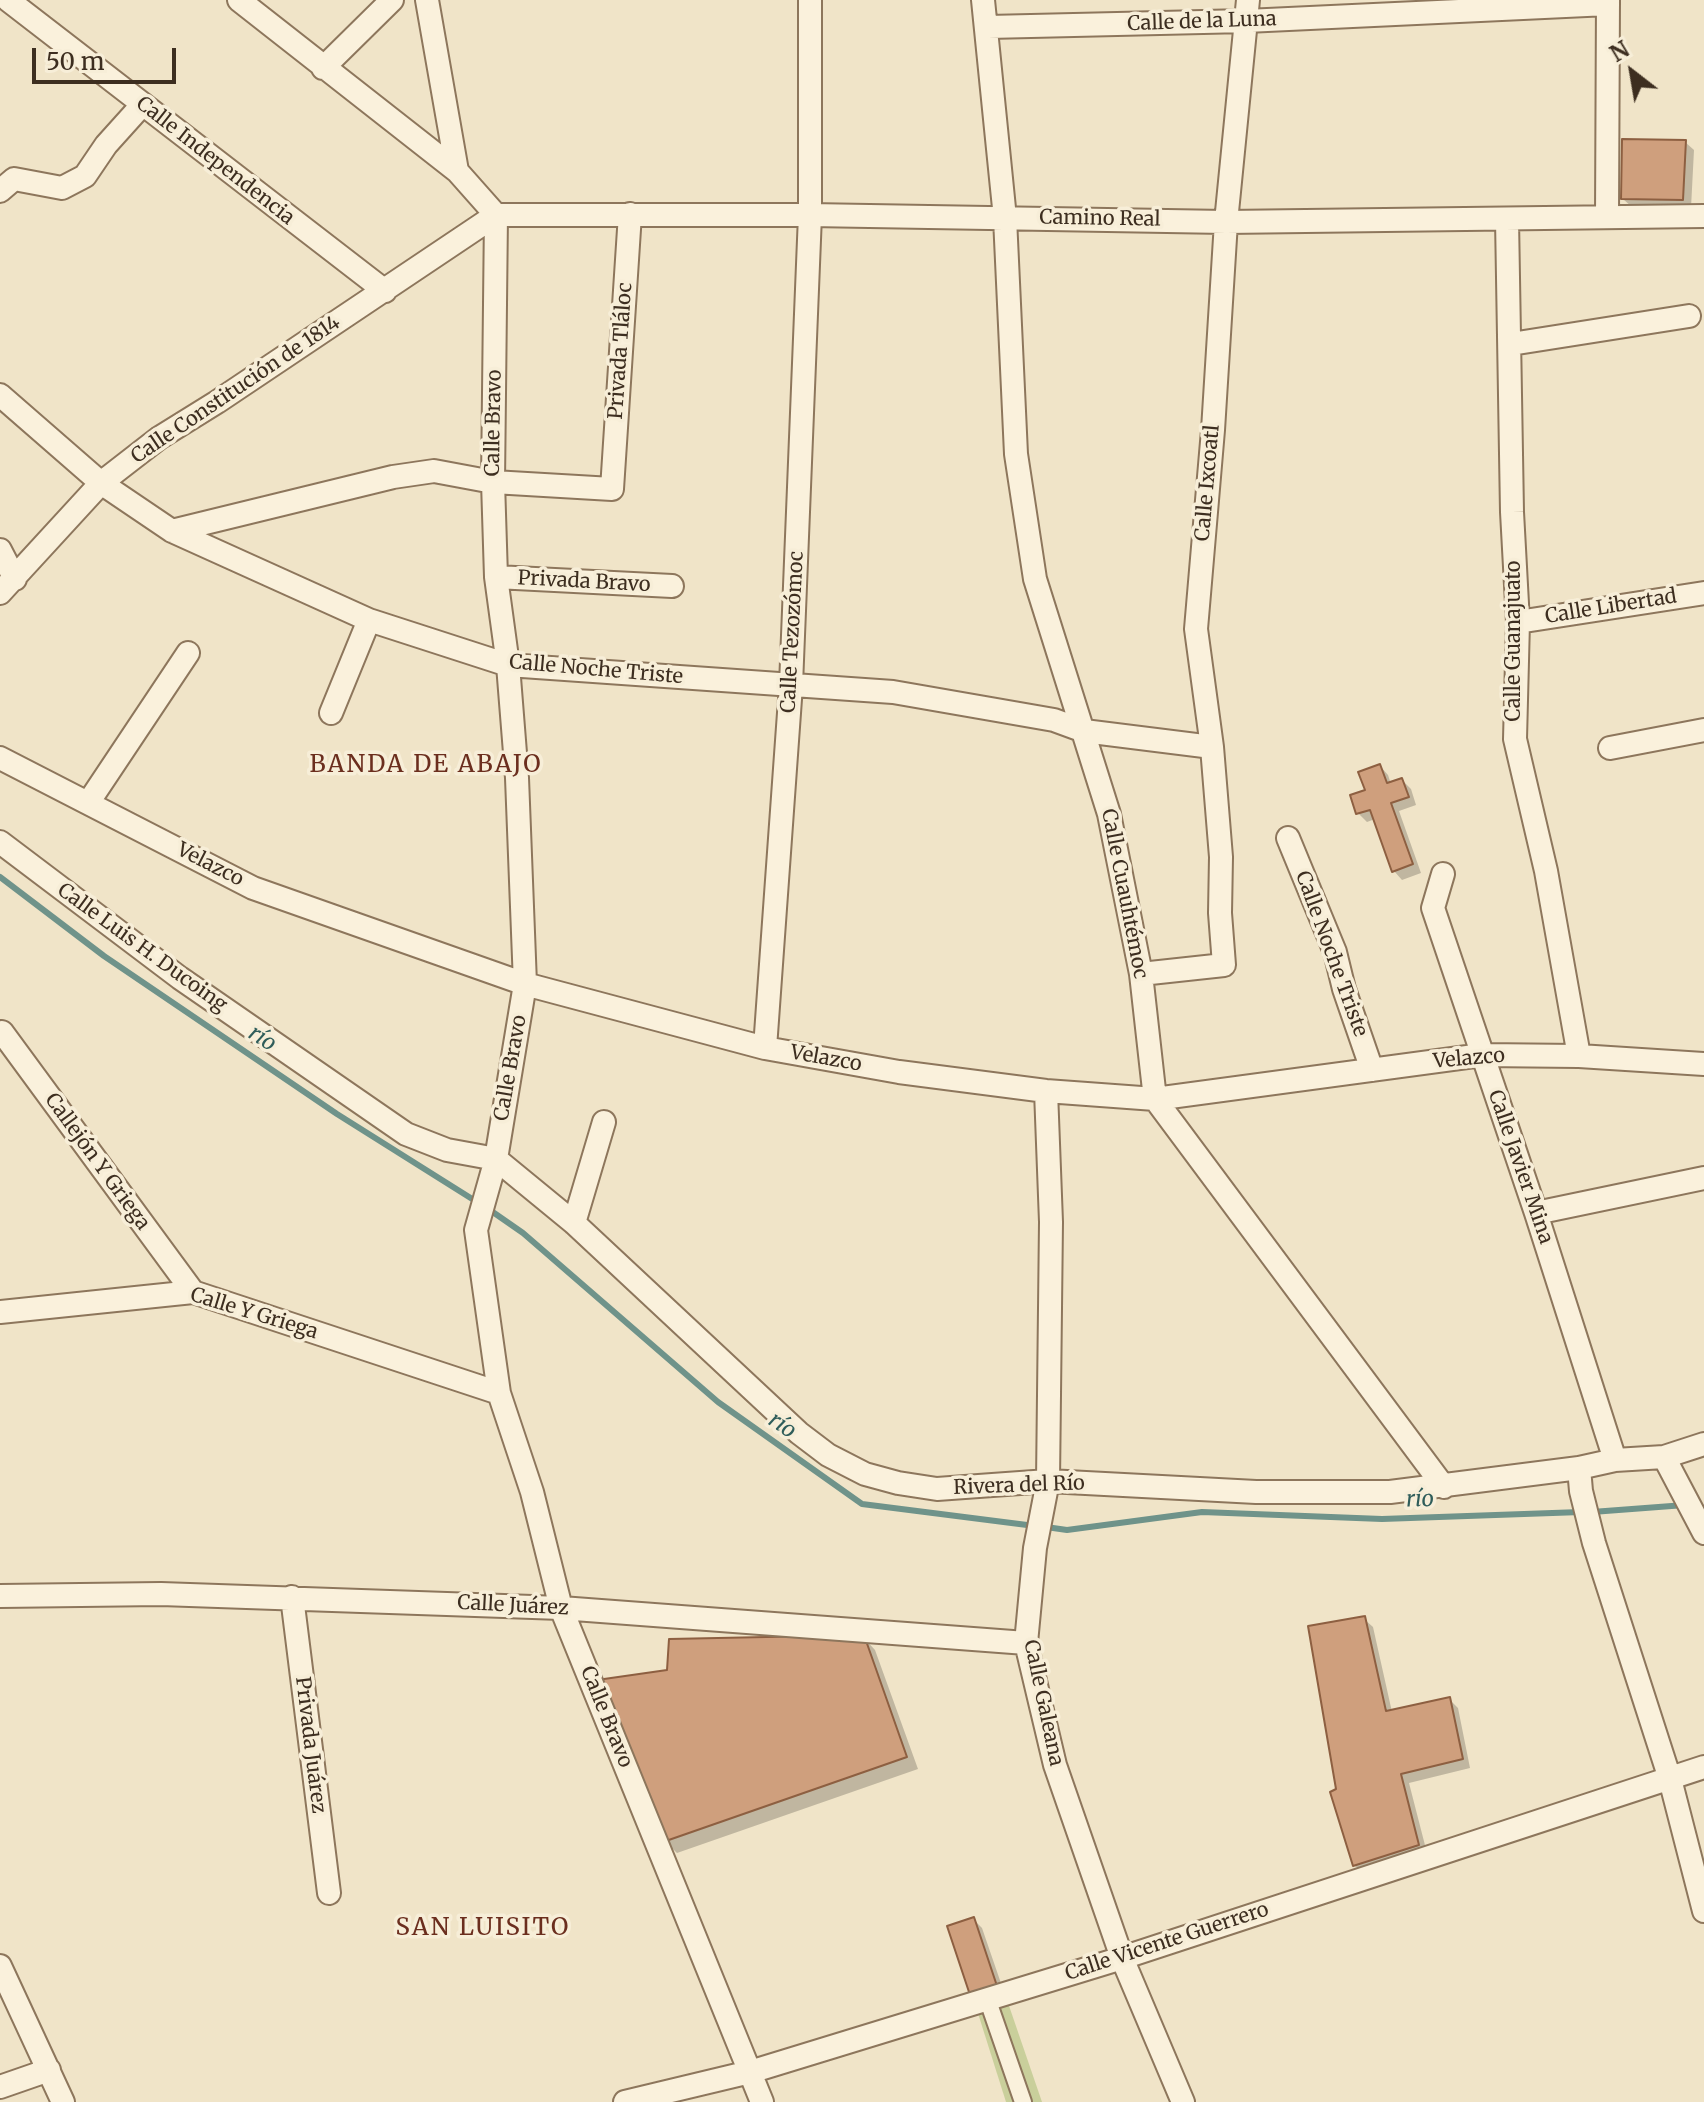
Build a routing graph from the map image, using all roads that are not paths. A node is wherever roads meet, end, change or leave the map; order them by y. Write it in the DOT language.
graph roads {
  1 [pos="8,0"];
  2 [pos="239,0"];
  3 [pos="392,0"];
  4 [pos="427,0"];
  5 [pos="810,0"];
  6 [pos="983,0"];
  7 [pos="1608,2"];
  8 [pos="1247,11"];
  9 [pos="988,27"];
  10 [pos="323,68"];
  11 [pos="142,105"];
  12 [pos="457,171"];
  13 [pos="0,191"];
  14 [pos="630,214"];
  15 [pos="496,215"];
  16 [pos="810,215"];
  17 [pos="1704,216"];
  18 [pos="1607,217"];
  19 [pos="1005,218"];
  20 [pos="1507,219"];
  21 [pos="1226,222"];
  22 [pos="385,291"];
  23 [pos="1689,316"];
  24 [pos="1511,344"];
  25 [pos="0,395"];
  26 [pos="493,482"];
  27 [pos="101,483"];
  28 [pos="172,531"];
  29 [pos="0,550"];
  30 [pos="496,577"];
  31 [pos="7,586"];
  32 [pos="672,586"];
  33 [pos="1704,593"];
  34 [pos="369,620"];
  35 [pos="1518,622"];
  36 [pos="188,653"];
  37 [pos="508,665"];
  38 [pos="791,685"];
  39 [pos="331,713"];
  40 [pos="1704,730"];
  41 [pos="1084,731"];
  42 [pos="1212,747"];
  43 [pos="1610,748"];
  44 [pos="0,758"];
  45 [pos="88,803"];
  46 [pos="1288,838"];
  47 [pos="0,842"];
  48 [pos="1443,874"];
  49 [pos="1141,974"];
  50 [pos="525,984"];
  51 [pos="2,1032"];
  52 [pos="765,1048"];
  53 [pos="1482,1055"];
  54 [pos="1579,1056"];
  55 [pos="1704,1064"];
  56 [pos="1372,1070"];
  57 [pos="1046,1091"];
  58 [pos="1155,1099"];
  59 [pos="604,1122"];
  60 [pos="495,1164"];
  61 [pos="1704,1178"];
  62 [pos="1536,1213"];
  63 [pos="574,1223"];
  64 [pos="193,1292"];
  65 [pos="0,1312"];
  66 [pos="499,1393"];
  67 [pos="1704,1444"];
  68 [pos="1664,1457"];
  69 [pos="1615,1460"];
  70 [pos="1579,1468"];
  71 [pos="1444,1487"];
  72 [pos="1048,1489"];
  73 [pos="1704,1533"];
  74 [pos="0,1596"];
  75 [pos="292,1597"];
  76 [pos="561,1608"];
  77 [pos="1026,1643"];
  78 [pos="1704,1767"];
  79 [pos="1670,1779"];
  80 [pos="329,1893"];
  81 [pos="1704,1911"];
  82 [pos="1122,1958"];
  83 [pos="0,1966"];
  84 [pos="987,1998"];
  85 [pos="49,2070"];
  86 [pos="750,2072"];
  87 [pos="0,2087"];
  88 [pos="63,2102"];
  89 [pos="625,2102"];
  90 [pos="762,2102"];
  91 [pos="1023,2102"];
  92 [pos="1183,2102"];
  1 -- 11 [label="street, Calle Independencia"];
  2 -- 10 [label="street"];
  3 -- 10 [label="street"];
  4 -- 12 [label="street"];
  5 -- 16 [label="street, Calle Tezozómoc"];
  6 -- 9 [label="street, Calle Cuauhtémoc"];
  7 -- 8 [label="street, Calle de la Luna"];
  7 -- 18 [label="street"];
  8 -- 9 [label="street, Calle de la Luna"];
  8 -- 21 [label="street, Calle Ixcoatl"];
  9 -- 19 [label="street, Calle Cuauhtémoc"];
  10 -- 12 [label="street"];
  11 -- 13 [label="street"];
  11 -- 22 [label="street, Calle Independencia"];
  12 -- 15 [label="street"];
  14 -- 15 [label="street, Camino Real"];
  14 -- 16 [label="street, Camino Real"];
  14 -- 26 [label="street, Privada Tláloc"];
  15 -- 22 [label="street, Calle Constitución de 1814"];
  15 -- 26 [label="street, Calle Bravo"];
  16 -- 19 [label="street, Camino Real"];
  16 -- 38 [label="street, Calle Tezozómoc"];
  17 -- 18 [label="street, Camino Real"];
  18 -- 20 [label="street, Camino Real"];
  19 -- 21 [label="street, Camino Real"];
  19 -- 41 [label="street, Calle Cuauhtémoc"];
  20 -- 21 [label="street, Camino Real"];
  20 -- 24 [label="street, Calle Guanajuato"];
  21 -- 42 [label="street, Calle Ixcoatl"];
  22 -- 27 [label="street, Calle Constitución de 1814"];
  23 -- 24 [label="street"];
  24 -- 35 [label="street, Calle Guanajuato"];
  25 -- 27 [label="street, Calle Noche Triste"];
  26 -- 28 [label="street"];
  26 -- 30 [label="street, Calle Bravo"];
  27 -- 28 [label="street, Calle Noche Triste"];
  27 -- 31 [label="street, Calle Constitución de 1814"];
  28 -- 34 [label="street, Calle Noche Triste"];
  29 -- 31 [label="street"];
  30 -- 32 [label="street, Privada Bravo"];
  30 -- 37 [label="street, Calle Bravo"];
  33 -- 35 [label="street, Calle Libertad"];
  34 -- 37 [label="street, Calle Noche Triste"];
  34 -- 39 [label="street"];
  35 -- 54 [label="street, Calle Guanajuato"];
  36 -- 45 [label="street"];
  37 -- 38 [label="street, Calle Noche Triste"];
  37 -- 50 [label="street, Calle Bravo"];
  38 -- 41 [label="street, Calle Noche Triste"];
  38 -- 52 [label="street, Calle Tezozómoc"];
  40 -- 43 [label="street"];
  41 -- 42 [label="street, Calle Noche Triste"];
  41 -- 49 [label="street, Calle Cuauhtémoc"];
  42 -- 49 [label="street, Calle Ixcoatl"];
  44 -- 45 [label="street, Velazco"];
  45 -- 50 [label="street, Velazco"];
  46 -- 56 [label="street, Calle Noche Triste"];
  47 -- 60 [label="street, Calle Luis H. Ducoing"];
  48 -- 53 [label="street, Calle Javier Mina"];
  49 -- 58 [label="street, Calle Cuauhtémoc"];
  50 -- 52 [label="street, Velazco"];
  50 -- 60 [label="street, Calle Bravo"];
  51 -- 64 [label="street, Callejón Y Griega"];
  52 -- 57 [label="street, Velazco"];
  53 -- 54 [label="street, Velazco"];
  53 -- 56 [label="street, Velazco"];
  53 -- 62 [label="street, Calle Javier Mina"];
  54 -- 55 [label="street, Velazco"];
  56 -- 58 [label="street, Velazco"];
  57 -- 58 [label="street, Velazco"];
  57 -- 72 [label="street, Calle Galeana"];
  58 -- 71 [label="street"];
  59 -- 63 [label="street"];
  60 -- 63 [label="street, Rivera del Río"];
  60 -- 66 [label="street, Calle Bravo"];
  61 -- 62 [label="street"];
  62 -- 69 [label="street, Calle Javier Mina"];
  63 -- 72 [label="street, Rivera del Río"];
  64 -- 65 [label="street, Calle Y Griega"];
  64 -- 66 [label="street, Calle Y Griega"];
  66 -- 76 [label="street, Calle Bravo"];
  67 -- 68 [label="street, Rivera del Río"];
  68 -- 69 [label="street, Rivera del Río"];
  68 -- 73 [label="street"];
  69 -- 70 [label="street, Rivera del Río"];
  70 -- 71 [label="street, Rivera del Río"];
  70 -- 79 [label="street"];
  71 -- 72 [label="street, Rivera del Río"];
  72 -- 77 [label="street, Calle Galeana"];
  74 -- 75 [label="street, Calle Juárez"];
  75 -- 76 [label="street, Calle Juárez"];
  75 -- 80 [label="street, Privada Juárez"];
  76 -- 77 [label="street, Calle Juárez"];
  76 -- 86 [label="street, Calle Bravo"];
  77 -- 82 [label="street, Calle Galeana"];
  78 -- 79 [label="street, Calle Vicente Guerrero"];
  79 -- 81 [label="street"];
  79 -- 82 [label="street, Calle Vicente Guerrero"];
  82 -- 84 [label="street, Calle Vicente Guerrero"];
  82 -- 92 [label="street, Calle Galeana"];
  83 -- 85 [label="street"];
  84 -- 86 [label="street, Calle Vicente Guerrero"];
  84 -- 91 [label="street"];
  85 -- 87 [label="street"];
  85 -- 88 [label="street"];
  86 -- 89 [label="street, Calle Vicente Guerrero"];
  86 -- 90 [label="street, Calle Bravo"];
}
